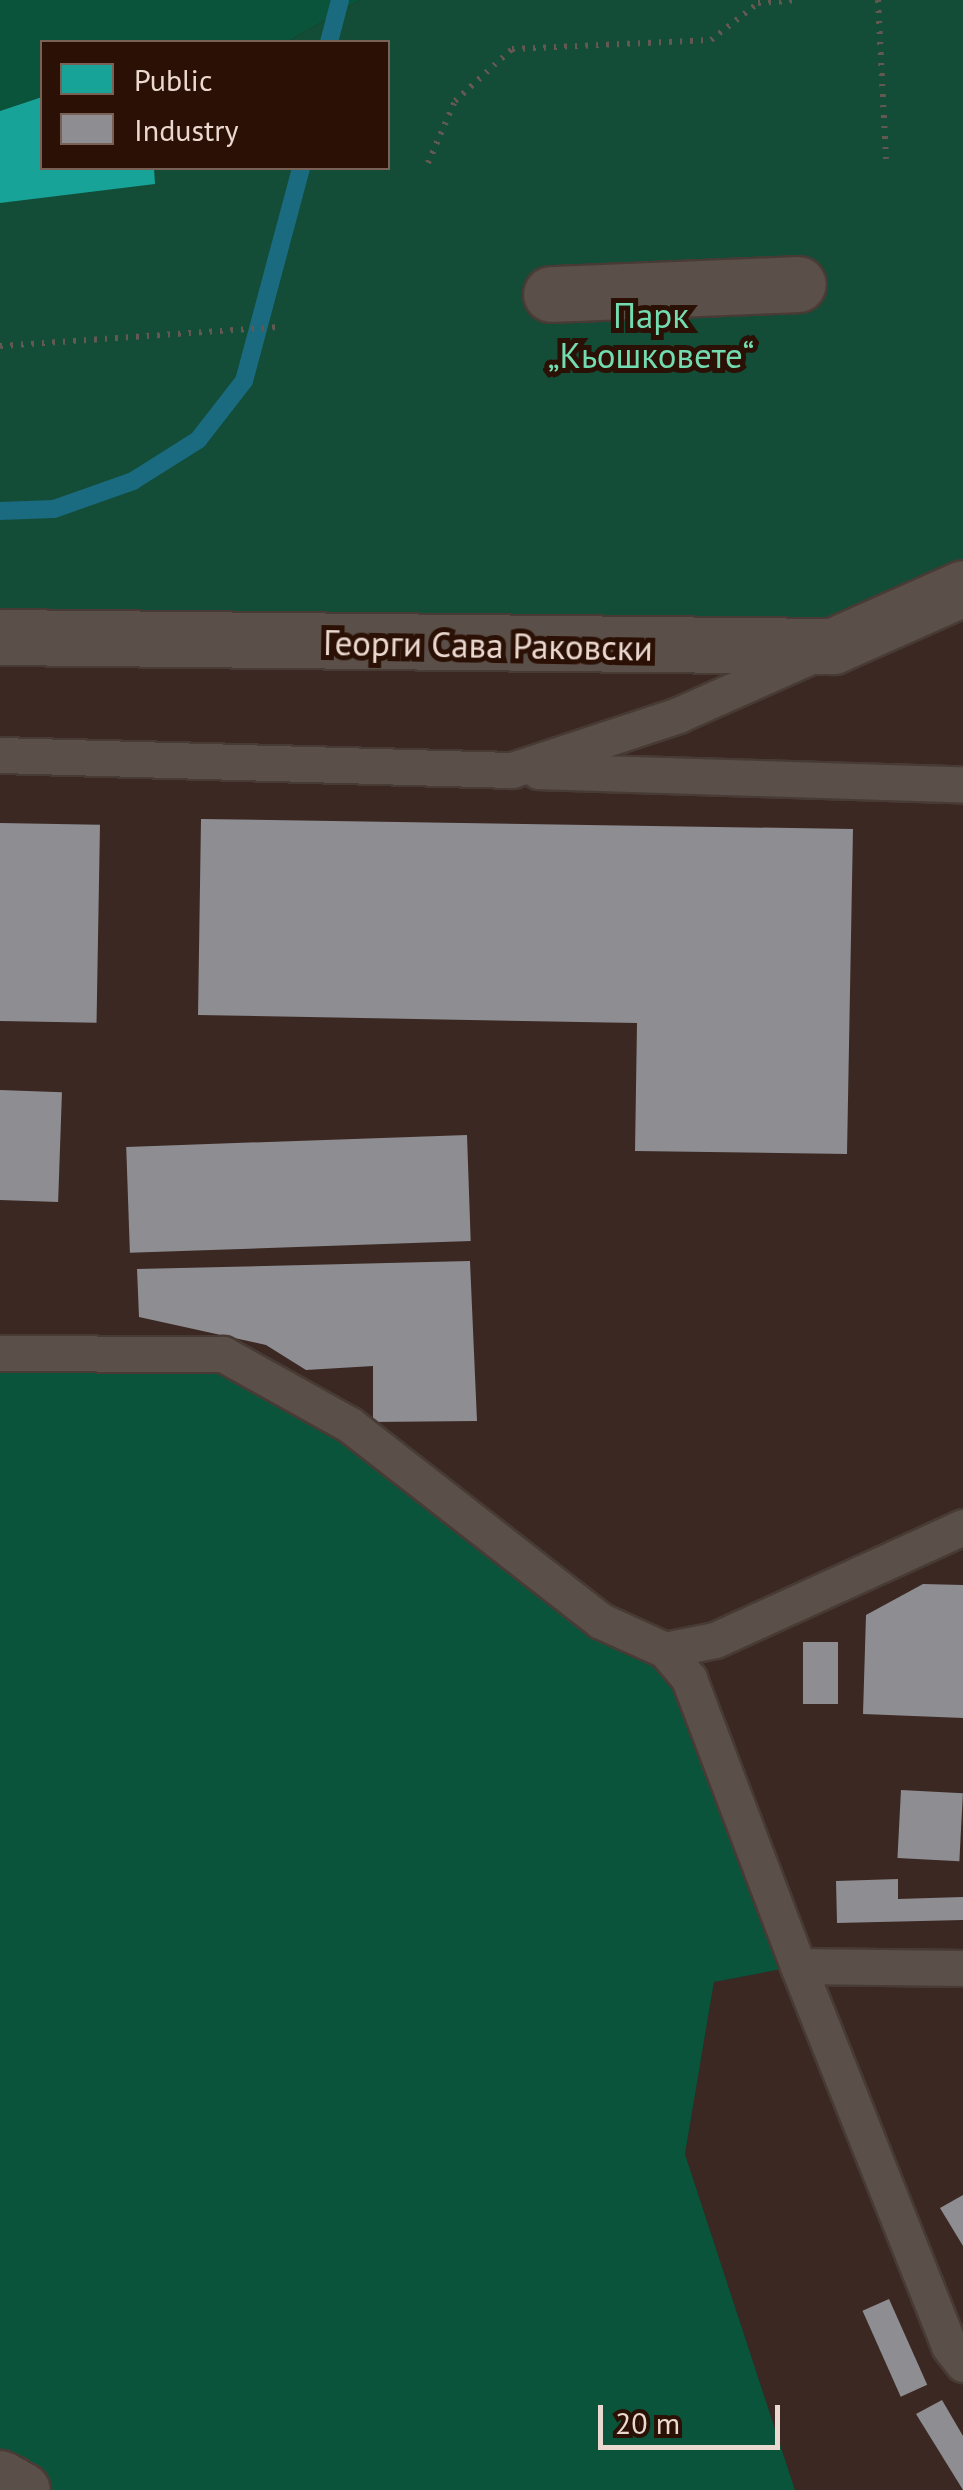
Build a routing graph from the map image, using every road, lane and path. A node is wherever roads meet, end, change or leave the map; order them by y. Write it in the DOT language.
graph roads {
  1 [pos="800,0"];
  2 [pos="878,0"];
  3 [pos="886,159"];
  4 [pos="428,163"];
  5 [pos="798,284"];
  6 [pos="551,294"];
  7 [pos="280,327"];
  8 [pos="0,346"];
  9 [pos="963,588"];
  10 [pos="0,638"];
  11 [pos="832,646"];
  12 [pos="0,754"];
  13 [pos="512,770"];
  14 [pos="963,784"];
  15 [pos="0,1353"];
  16 [pos="963,1527"];
  17 [pos="665,1650"];
  18 [pos="798,1966"];
  19 [pos="963,1968"];
  20 [pos="963,2364"];
  21 [pos="0,2478"];
  22 [pos="22,2490"];
  1 -- 4 [label="path"];
  2 -- 3 [label="path"];
  5 -- 6 [label="street"];
  7 -- 8 [label="path"];
  9 -- 11 [label="street, Георги Сава Раковски"];
  10 -- 11 [label="street, Георги Сава Раковски"];
  11 -- 13 [label="lane"];
  12 -- 13 [label="lane"];
  13 -- 14 [label="lane"];
  15 -- 17 [label="lane"];
  16 -- 17 [label="lane"];
  17 -- 18 [label="lane"];
  18 -- 19 [label="lane"];
  18 -- 20 [label="lane"];
  21 -- 22 [label="street"];
}
